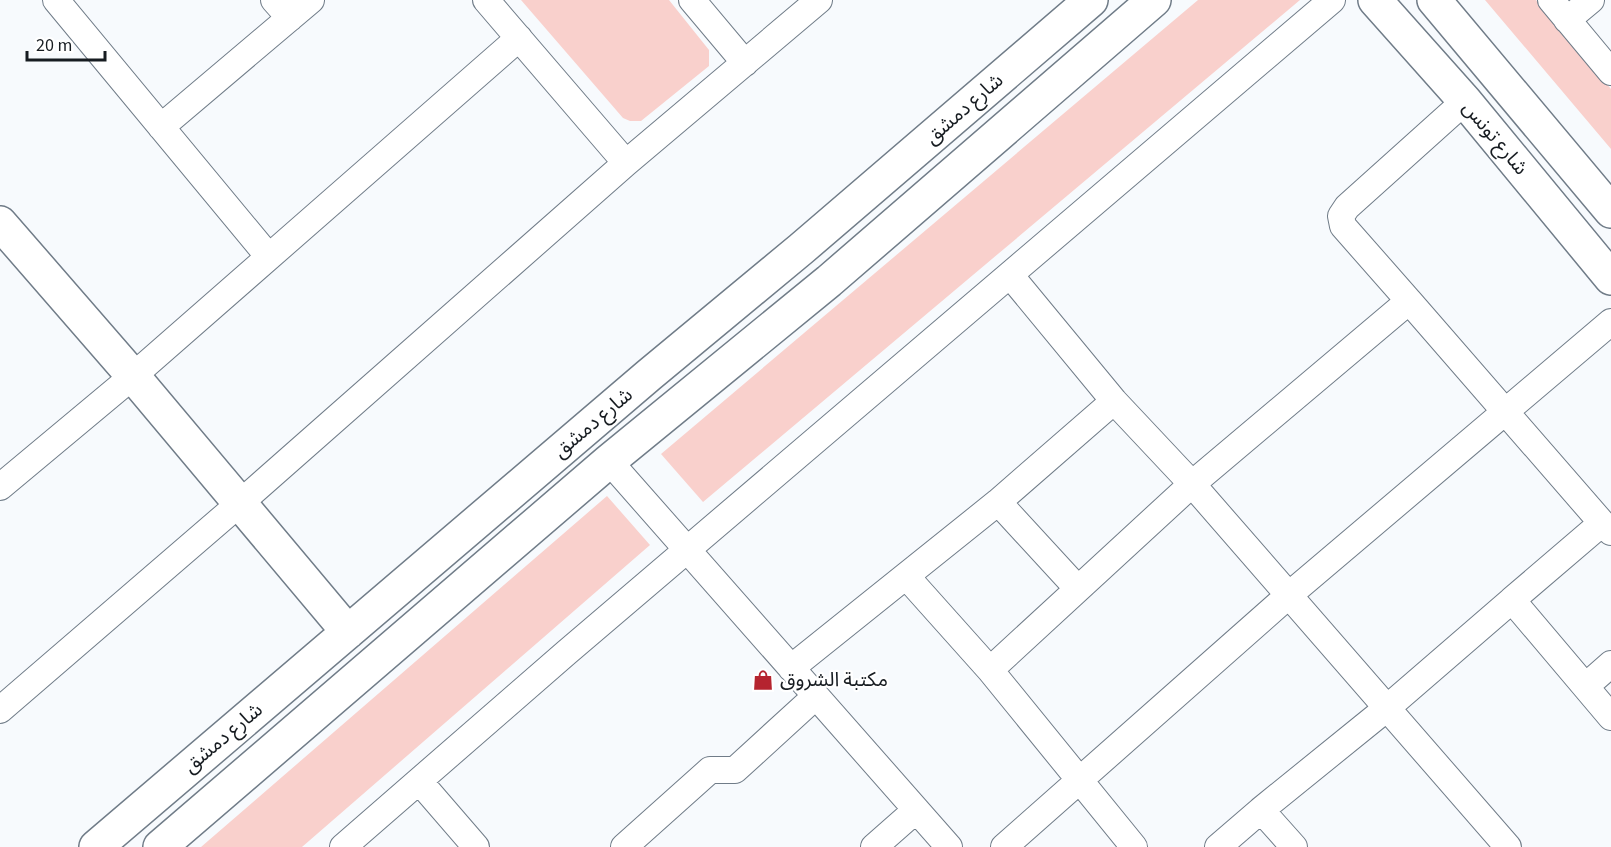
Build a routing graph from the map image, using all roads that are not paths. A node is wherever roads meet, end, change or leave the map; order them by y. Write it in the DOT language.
graph roads {
  1 [pos="56,0"];
  2 [pos="311,0"];
  3 [pos="486,0"];
  4 [pos="692,0"];
  5 [pos="819,0"];
  6 [pos="1154,0"];
  7 [pos="1332,0"];
  8 [pos="1375,0"];
  9 [pos="1434,0"];
  10 [pos="1551,0"];
  11 [pos="1591,0"];
  12 [pos="1081,3"];
  13 [pos="282,9"];
  14 [pos="1567,20"];
  15 [pos="519,38"];
  16 [pos="745,63"];
  17 [pos="1611,72"];
  18 [pos="1465,101"];
  19 [pos="161,127"];
  20 [pos="626,163"];
  21 [pos="1611,211"];
  22 [pos="0,223"];
  23 [pos="801,249"];
  24 [pos="268,257"];
  25 [pos="1010,275"];
  26 [pos="1611,278"];
  27 [pos="829,281"];
  28 [pos="1409,301"];
  29 [pos="1611,322"];
  30 [pos="132,376"];
  31 [pos="1114,401"];
  32 [pos="1506,411"];
  33 [pos="609,461"];
  34 [pos="1192,484"];
  35 [pos="0,487"];
  36 [pos="998,502"];
  37 [pos="239,504"];
  38 [pos="1607,527"];
  39 [pos="687,550"];
  40 [pos="906,576"];
  41 [pos="1078,589"];
  42 [pos="1289,595"];
  43 [pos="1512,600"];
  44 [pos="348,632"];
  45 [pos="1611,664"];
  46 [pos="791,668"];
  47 [pos="990,670"];
  48 [pos="1586,686"];
  49 [pos="816,696"];
  50 [pos="1387,708"];
  51 [pos="0,710"];
  52 [pos="1611,717"];
  53 [pos="419,781"];
  54 [pos="1079,781"];
  55 [pos="916,810"];
  56 [pos="1261,810"];
  57 [pos="96,847"];
  58 [pos="160,847"];
  59 [pos="343,847"];
  60 [pos="476,847"];
  61 [pos="624,847"];
  62 [pos="874,847"];
  63 [pos="949,847"];
  64 [pos="1004,847"];
  65 [pos="1134,847"];
  66 [pos="1218,847"];
  67 [pos="1294,847"];
  68 [pos="1508,847"];
  1 -- 19 [label="street"];
  2 -- 13 [label="street"];
  3 -- 15 [label="street"];
  4 -- 16 [label="street"];
  5 -- 16 [label="street"];
  6 -- 27 [label="main road, شارع دمشق"];
  7 -- 25 [label="street"];
  8 -- 18 [label="main road, شارع تونس"];
  9 -- 21 [label="main road"];
  10 -- 14 [label="street"];
  11 -- 14 [label="street"];
  12 -- 23 [label="main road, شارع دمشق"];
  13 -- 19 [label="street"];
  14 -- 17 [label="street"];
  15 -- 20 [label="street"];
  15 -- 24 [label="street"];
  16 -- 20 [label="street"];
  18 -- 26 [label="main road, شارع تونس"];
  18 -- 28 [label="street"];
  19 -- 24 [label="street"];
  20 -- 37 [label="street"];
  22 -- 30 [label="main road"];
  23 -- 27 [label="main road"];
  23 -- 44 [label="main road, شارع دمشق"];
  24 -- 30 [label="street"];
  25 -- 31 [label="street"];
  25 -- 39 [label="street"];
  27 -- 33 [label="main road, شارع دمشق"];
  28 -- 32 [label="street"];
  28 -- 34 [label="street"];
  29 -- 32 [label="street"];
  30 -- 35 [label="street"];
  30 -- 37 [label="main road"];
  31 -- 34 [label="street"];
  31 -- 36 [label="street"];
  32 -- 38 [label="street"];
  32 -- 42 [label="street"];
  33 -- 39 [label="street"];
  33 -- 58 [label="main road, شارع دمشق"];
  34 -- 41 [label="street"];
  34 -- 42 [label="street"];
  36 -- 40 [label="street"];
  36 -- 41 [label="street"];
  37 -- 44 [label="main road"];
  37 -- 51 [label="street"];
  38 -- 43 [label="street"];
  39 -- 46 [label="street"];
  39 -- 53 [label="street"];
  40 -- 46 [label="street"];
  40 -- 47 [label="street"];
  41 -- 47 [label="street"];
  42 -- 50 [label="street"];
  42 -- 54 [label="street"];
  43 -- 48 [label="street"];
  43 -- 50 [label="street"];
  44 -- 57 [label="main road, شارع دمشق"];
  45 -- 48 [label="street"];
  46 -- 49 [label="street"];
  47 -- 54 [label="street"];
  48 -- 52 [label="street"];
  49 -- 55 [label="street"];
  49 -- 61 [label="street"];
  50 -- 56 [label="street"];
  50 -- 68 [label="street"];
  53 -- 59 [label="street"];
  53 -- 60 [label="street"];
  54 -- 64 [label="street"];
  54 -- 65 [label="street"];
  55 -- 62 [label="street"];
  55 -- 63 [label="street"];
  56 -- 66 [label="street"];
  56 -- 67 [label="street"];
}
